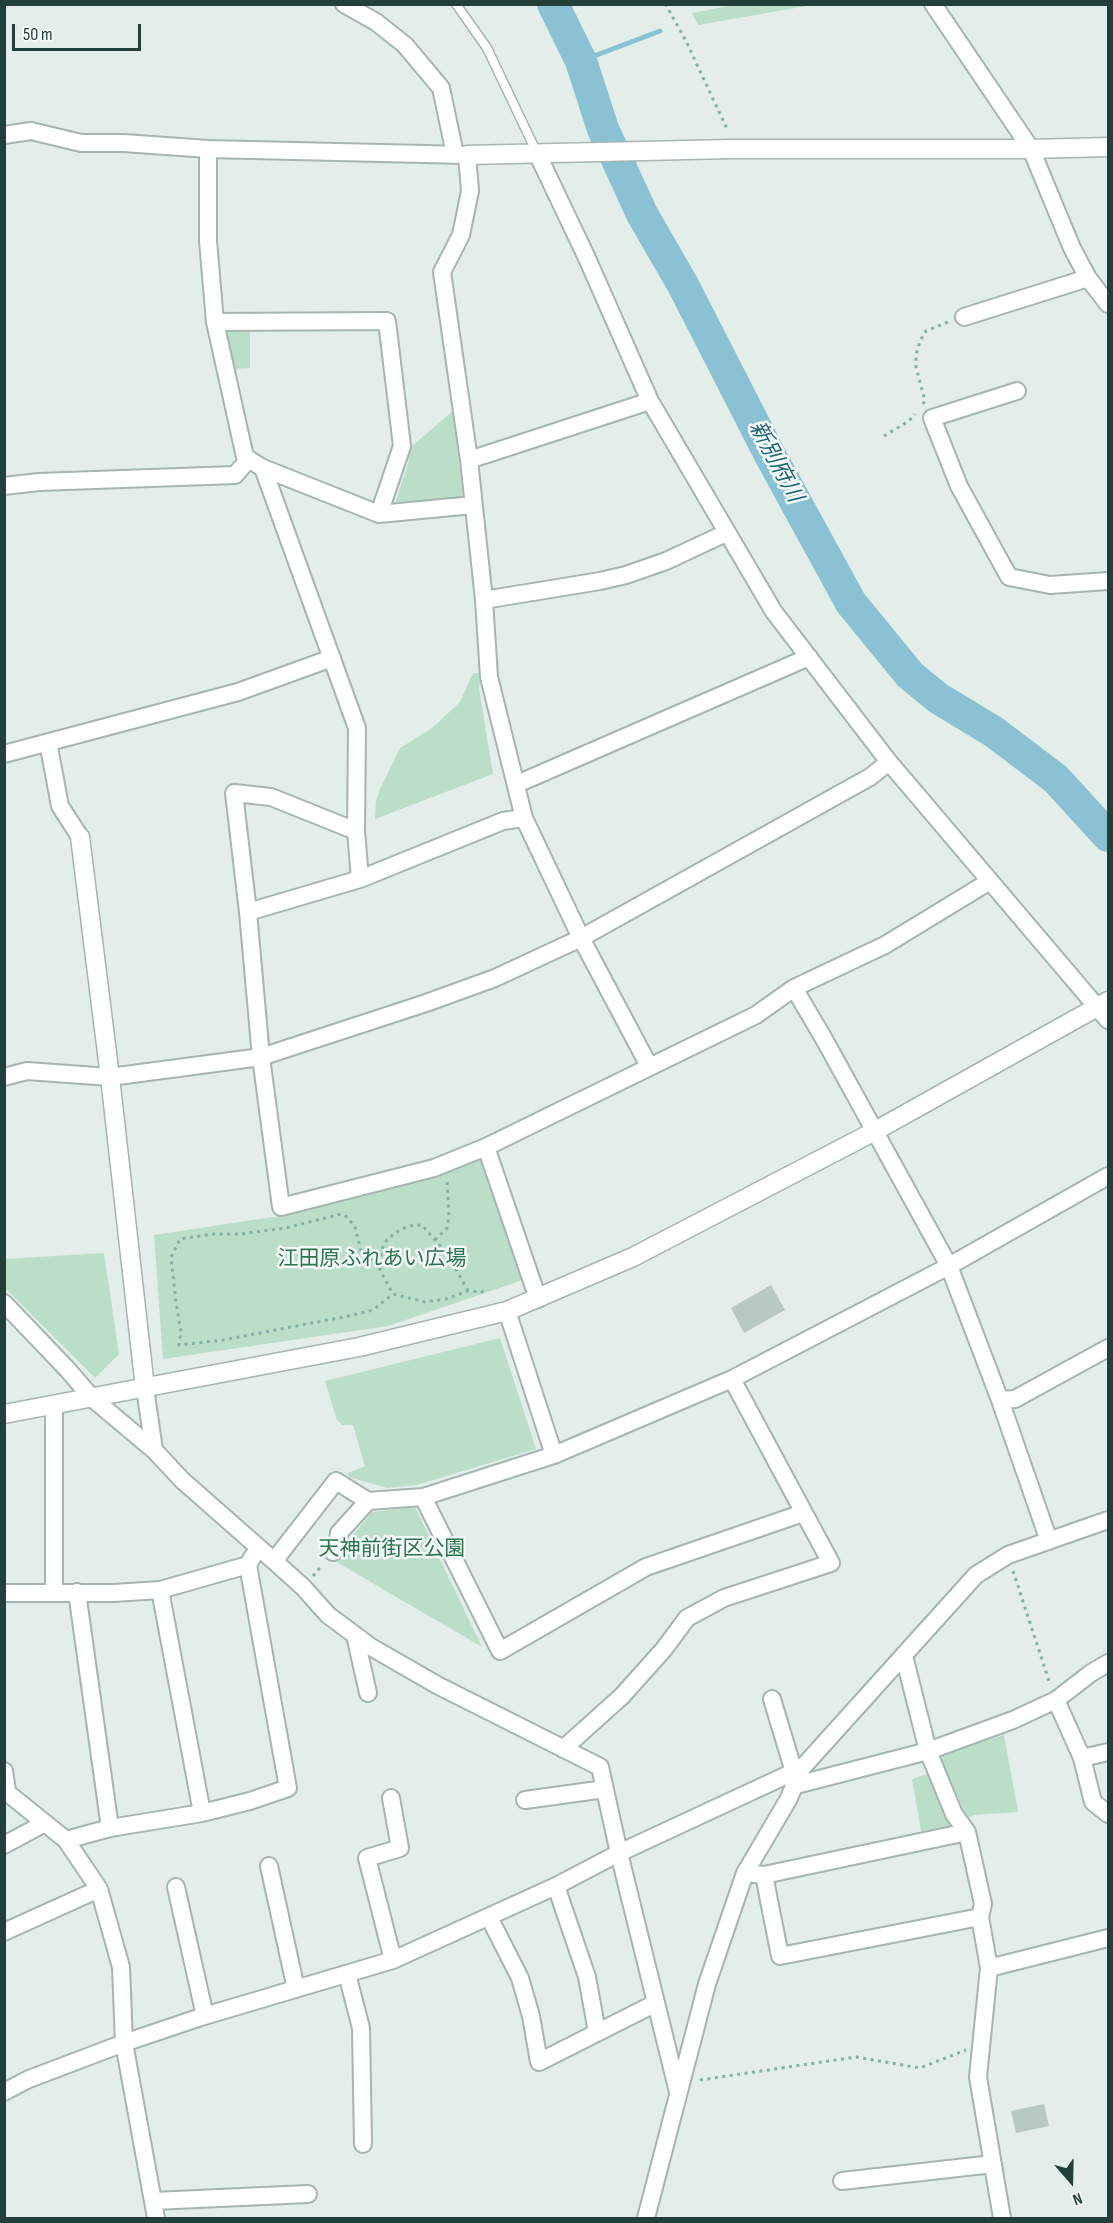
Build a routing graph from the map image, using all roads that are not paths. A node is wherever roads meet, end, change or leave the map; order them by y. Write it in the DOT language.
graph roads {
  1 [pos="344,4"];
  2 [pos="456,4"];
  3 [pos="933,4"];
  4 [pos="4,135"];
  5 [pos="1108,147"];
  6 [pos="208,149"];
  7 [pos="1031,149"];
  8 [pos="545,153"];
  9 [pos="461,155"];
  10 [pos="1088,278"];
  11 [pos="1108,304"];
  12 [pos="964,317"];
  13 [pos="215,322"];
  14 [pos="1017,391"];
  15 [pos="650,401"];
  16 [pos="470,460"];
  17 [pos="256,464"];
  18 [pos="4,486"];
  19 [pos="473,505"];
  20 [pos="379,514"];
  21 [pos="726,533"];
  22 [pos="1108,581"];
  23 [pos="484,600"];
  24 [pos="809,657"];
  25 [pos="332,658"];
  26 [pos="48,742"];
  27 [pos="4,754"];
  28 [pos="889,762"];
  29 [pos="517,784"];
  30 [pos="524,818"];
  31 [pos="356,831"];
  32 [pos="80,837"];
  33 [pos="360,879"];
  34 [pos="990,881"];
  35 [pos="248,912"];
  36 [pos="581,938"];
  37 [pos="794,988"];
  38 [pos="1105,1009"];
  39 [pos="261,1057"];
  40 [pos="649,1066"];
  41 [pos="4,1077"];
  42 [pos="110,1077"];
  43 [pos="874,1131"];
  44 [pos="486,1147"];
  45 [pos="1108,1176"];
  46 [pos="949,1266"];
  47 [pos="538,1299"];
  48 [pos="4,1303"];
  49 [pos="507,1311"];
  50 [pos="1108,1348"];
  51 [pos="732,1379"];
  52 [pos="145,1388"];
  53 [pos="92,1398"];
  54 [pos="999,1400"];
  55 [pos="54,1405"];
  56 [pos="4,1414"];
  57 [pos="154,1450"];
  58 [pos="554,1455"];
  59 [pos="423,1497"];
  60 [pos="368,1501"];
  61 [pos="803,1513"];
  62 [pos="1108,1520"];
  63 [pos="1049,1541"];
  64 [pos="258,1547"];
  65 [pos="333,1552"];
  66 [pos="274,1561"];
  67 [pos="248,1565"];
  68 [pos="160,1590"];
  69 [pos="54,1592"];
  70 [pos="77,1592"];
  71 [pos="4,1593"];
  72 [pos="355,1635"];
  73 [pos="904,1656"];
  74 [pos="1108,1663"];
  75 [pos="368,1693"];
  76 [pos="772,1699"];
  77 [pos="1056,1700"];
  78 [pos="563,1749"];
  79 [pos="928,1751"];
  80 [pos="1108,1752"];
  81 [pos="1082,1758"];
  82 [pos="4,1771"];
  83 [pos="797,1775"];
  84 [pos="605,1789"];
  85 [pos="6,1790"];
  86 [pos="391,1798"];
  87 [pos="525,1800"];
  88 [pos="202,1813"];
  89 [pos="1108,1814"];
  90 [pos="45,1823"];
  91 [pos="110,1828"];
  92 [pos="967,1832"];
  93 [pos="66,1840"];
  94 [pos="4,1845"];
  95 [pos="619,1853"];
  96 [pos="269,1866"];
  97 [pos="745,1873"];
  98 [pos="764,1875"];
  99 [pos="556,1886"];
  100 [pos="176,1887"];
  101 [pos="99,1889"];
  102 [pos="489,1917"];
  103 [pos="980,1917"];
  104 [pos="4,1932"];
  105 [pos="1108,1938"];
  106 [pos="393,1960"];
  107 [pos="989,1968"];
  108 [pos="347,1974"];
  109 [pos="296,1989"];
  110 [pos="656,2003"];
  111 [pos="205,2016"];
  112 [pos="597,2032"];
  113 [pos="124,2043"];
  114 [pos="679,2087"];
  115 [pos="4,2092"];
  116 [pos="363,2144"];
  117 [pos="993,2164"];
  118 [pos="842,2181"];
  119 [pos="308,2194"];
  120 [pos="153,2201"];
  121 [pos="156,2218"];
  122 [pos="646,2218"];
  123 [pos="1002,2218"];
  1 -- 9 [label="street"];
  2 -- 8 [label="lane"];
  3 -- 7 [label="street"];
  4 -- 6 [label="street"];
  5 -- 7 [label="street"];
  6 -- 9 [label="street"];
  6 -- 13 [label="street"];
  7 -- 8 [label="street"];
  7 -- 10 [label="street"];
  8 -- 9 [label="street"];
  8 -- 15 [label="street"];
  9 -- 16 [label="street"];
  10 -- 11 [label="street"];
  10 -- 12 [label="street"];
  13 -- 17 [label="street"];
  13 -- 20 [label="street"];
  14 -- 22 [label="street"];
  15 -- 16 [label="street"];
  15 -- 21 [label="street"];
  16 -- 19 [label="street"];
  17 -- 18 [label="street"];
  17 -- 20 [label="street"];
  17 -- 25 [label="street"];
  19 -- 20 [label="street"];
  19 -- 23 [label="street"];
  21 -- 23 [label="street"];
  21 -- 24 [label="street"];
  23 -- 29 [label="street"];
  24 -- 28 [label="street"];
  24 -- 29 [label="street"];
  25 -- 26 [label="street"];
  25 -- 31 [label="street"];
  26 -- 27 [label="street"];
  26 -- 32 [label="street"];
  28 -- 34 [label="street"];
  28 -- 36 [label="street"];
  29 -- 30 [label="street"];
  30 -- 33 [label="street"];
  30 -- 36 [label="street"];
  31 -- 33 [label="street"];
  31 -- 35 [label="street"];
  32 -- 42 [label="street"];
  33 -- 35 [label="street"];
  34 -- 37 [label="street"];
  34 -- 38 [label="street"];
  35 -- 39 [label="street"];
  36 -- 39 [label="street"];
  36 -- 40 [label="street"];
  37 -- 40 [label="street"];
  37 -- 43 [label="street"];
  38 -- 43 [label="street"];
  39 -- 42 [label="street"];
  39 -- 44 [label="street"];
  40 -- 44 [label="street"];
  41 -- 42 [label="street"];
  42 -- 52 [label="street"];
  43 -- 46 [label="street"];
  43 -- 47 [label="street"];
  44 -- 47 [label="street"];
  45 -- 46 [label="street"];
  46 -- 51 [label="street"];
  46 -- 54 [label="street"];
  47 -- 49 [label="street"];
  48 -- 53 [label="street"];
  49 -- 52 [label="street"];
  49 -- 58 [label="street"];
  50 -- 54 [label="street"];
  51 -- 58 [label="street"];
  51 -- 61 [label="street"];
  52 -- 53 [label="street"];
  52 -- 57 [label="street"];
  53 -- 55 [label="street"];
  53 -- 57 [label="street"];
  54 -- 63 [label="street"];
  55 -- 56 [label="street"];
  55 -- 69 [label="street"];
  57 -- 64 [label="street"];
  58 -- 59 [label="street"];
  59 -- 60 [label="street"];
  59 -- 61 [label="street"];
  60 -- 65 [label="street"];
  60 -- 66 [label="street"];
  61 -- 78 [label="street"];
  62 -- 63 [label="street"];
  63 -- 73 [label="street"];
  64 -- 66 [label="street"];
  64 -- 67 [label="street"];
  66 -- 72 [label="street"];
  67 -- 68 [label="street"];
  67 -- 88 [label="street"];
  68 -- 70 [label="street"];
  68 -- 88 [label="street"];
  69 -- 70 [label="street"];
  69 -- 71 [label="street"];
  70 -- 91 [label="street"];
  72 -- 75 [label="street"];
  72 -- 78 [label="street"];
  73 -- 79 [label="street"];
  73 -- 83 [label="street"];
  74 -- 77 [label="street"];
  76 -- 83 [label="street"];
  77 -- 79 [label="street"];
  77 -- 81 [label="street"];
  78 -- 84 [label="street"];
  79 -- 83 [label="street"];
  79 -- 92 [label="street"];
  80 -- 81 [label="street"];
  81 -- 89 [label="street"];
  82 -- 85 [label="street"];
  83 -- 95 [label="street"];
  83 -- 97 [label="street"];
  84 -- 87 [label="street"];
  84 -- 95 [label="street"];
  85 -- 90 [label="street"];
  86 -- 106 [label="street"];
  88 -- 91 [label="street"];
  90 -- 93 [label="street"];
  90 -- 94 [label="street"];
  91 -- 93 [label="street"];
  92 -- 98 [label="street"];
  92 -- 103 [label="street"];
  93 -- 101 [label="street"];
  95 -- 99 [label="street"];
  95 -- 110 [label="street"];
  96 -- 109 [label="street"];
  97 -- 98 [label="street"];
  97 -- 114 [label="street"];
  98 -- 103 [label="street"];
  99 -- 102 [label="street"];
  99 -- 112 [label="street"];
  100 -- 111 [label="street"];
  101 -- 104 [label="street"];
  101 -- 113 [label="street"];
  102 -- 106 [label="street"];
  102 -- 112 [label="street"];
  103 -- 107 [label="street"];
  105 -- 107 [label="street"];
  106 -- 108 [label="street"];
  107 -- 117 [label="street"];
  108 -- 109 [label="street"];
  108 -- 116 [label="street"];
  109 -- 111 [label="street"];
  110 -- 112 [label="street"];
  110 -- 114 [label="street"];
  111 -- 113 [label="street"];
  113 -- 115 [label="street"];
  113 -- 120 [label="street"];
  114 -- 122 [label="street"];
  117 -- 118 [label="street"];
  117 -- 123 [label="street"];
  119 -- 120 [label="street"];
  120 -- 121 [label="street"];
}
